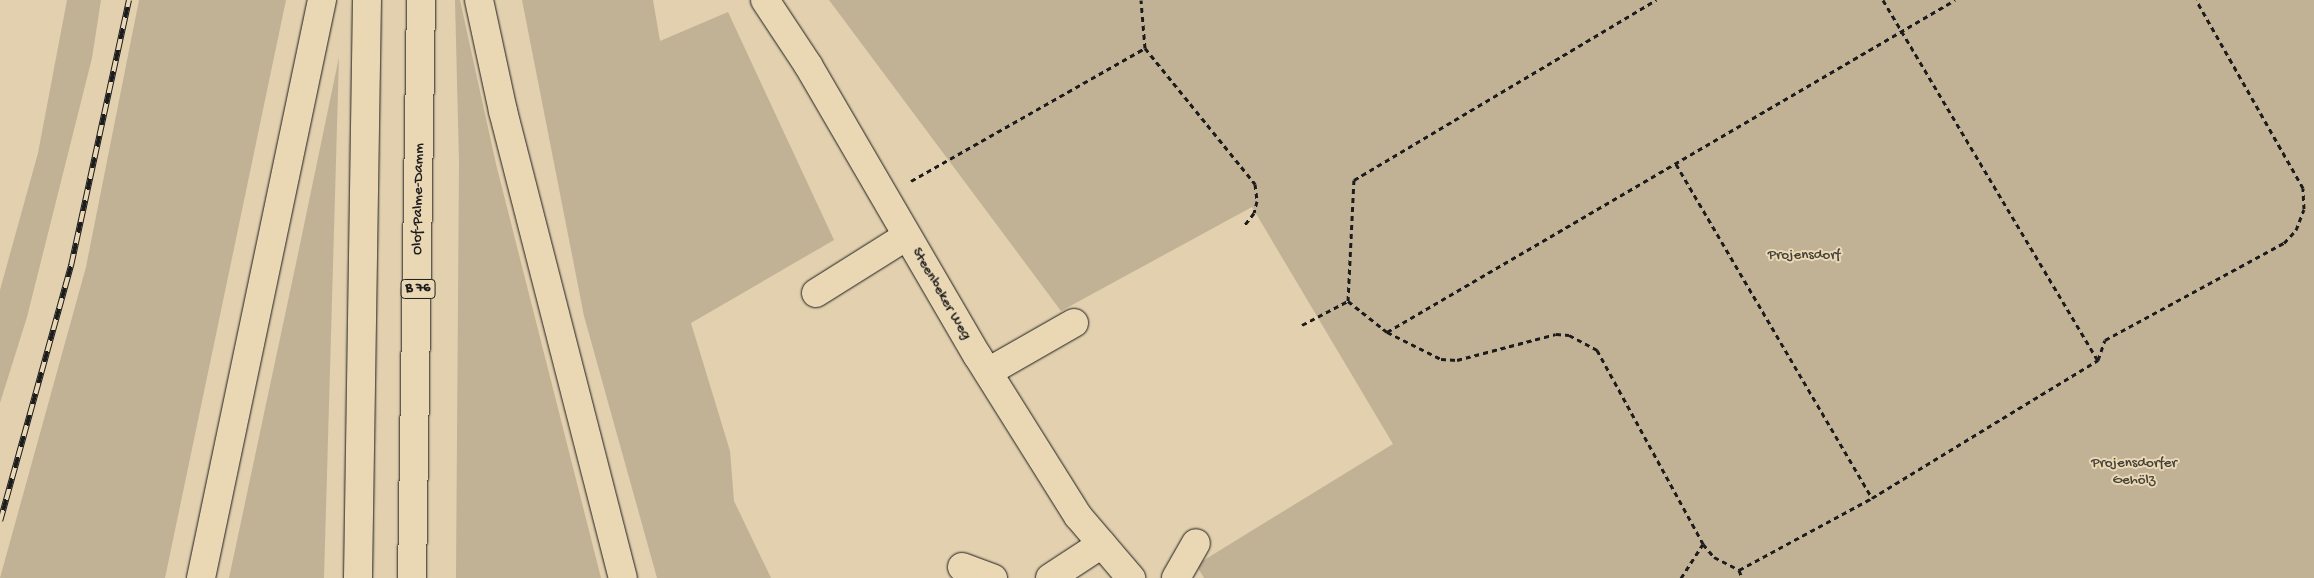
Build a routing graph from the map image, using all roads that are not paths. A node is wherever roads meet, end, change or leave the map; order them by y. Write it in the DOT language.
graph roads {
  1 [pos="322,0"];
  2 [pos="367,0"];
  3 [pos="421,0"];
  4 [pos="478,0"];
  5 [pos="765,0"];
  6 [pos="908,236"];
  7 [pos="816,293"];
  8 [pos="1074,323"];
  9 [pos="988,372"];
  10 [pos="1196,543"];
  11 [pos="1102,544"];
  12 [pos="962,567"];
  13 [pos="201,578"];
  14 [pos="358,578"];
  15 [pos="412,578"];
  16 [pos="623,578"];
  17 [pos="993,578"];
  18 [pos="1050,578"];
  19 [pos="1131,578"];
  20 [pos="1176,578"];
  1 -- 13 [label="main road"];
  2 -- 14 [label="main road"];
  3 -- 15 [label="main road, Olof-Palme-Damm / B 76"];
  4 -- 16 [label="main road"];
  5 -- 6 [label="main road, Steenbeker Weg"];
  6 -- 7 [label="main road"];
  6 -- 9 [label="main road, Steenbeker Weg"];
  8 -- 9 [label="main road"];
  9 -- 11 [label="main road, Steenbeker Weg"];
  10 -- 20 [label="main road"];
  11 -- 18 [label="main road"];
  11 -- 19 [label="main road, Steenbeker Weg"];
  12 -- 17 [label="main road"];
}
